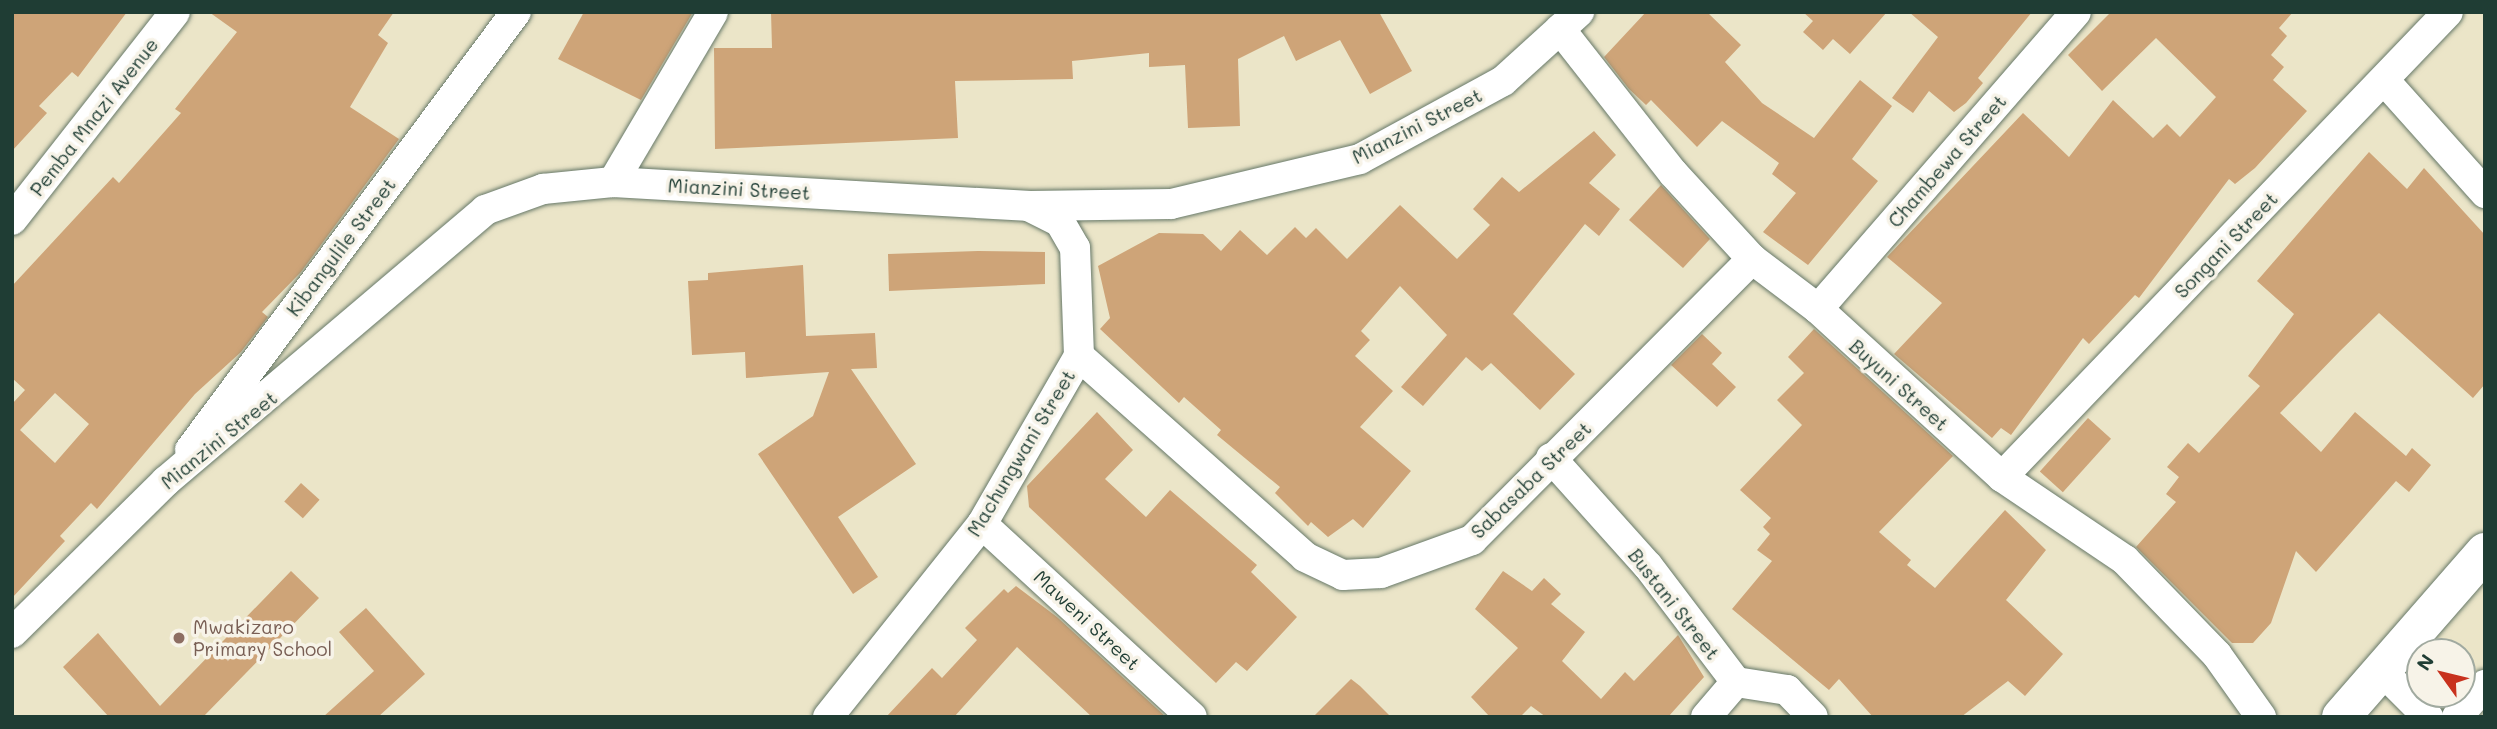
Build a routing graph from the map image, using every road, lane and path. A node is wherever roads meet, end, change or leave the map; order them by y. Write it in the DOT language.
graph roads {
  1 [pos="175,12"];
  2 [pos="516,12"];
  3 [pos="713,12"];
  4 [pos="2076,12"];
  5 [pos="2448,12"];
  6 [pos="1570,21"];
  7 [pos="2384,80"];
  8 [pos="613,182"];
  9 [pos="2485,193"];
  10 [pos="1030,206"];
  11 [pos="12,220"];
  12 [pos="1752,259"];
  13 [pos="1818,309"];
  14 [pos="1079,356"];
  15 [pos="1551,458"];
  16 [pos="2003,477"];
  17 [pos="166,481"];
  18 [pos="982,523"];
  19 [pos="2485,552"];
  20 [pos="12,633"];
  21 [pos="2392,681"];
  22 [pos="1736,682"];
  23 [pos="2485,685"];
  24 [pos="2428,716"];
  25 [pos="828,717"];
  26 [pos="1192,717"];
  27 [pos="1706,717"];
  28 [pos="1814,717"];
  29 [pos="2261,717"];
  30 [pos="2341,717"];
  31 [pos="2457,717"];
  1 -- 11 [label="street, Pemba Mnazi Avenue"];
  2 -- 17 [label="street, Kibangulile Street"];
  3 -- 8 [label="street"];
  4 -- 13 [label="street, Chambewa Street"];
  5 -- 7 [label="street, Songani Street"];
  6 -- 10 [label="street, Mianzini Street"];
  6 -- 12 [label="street, Buyuni Street"];
  7 -- 9 [label="street"];
  7 -- 16 [label="street, Songani Street"];
  8 -- 10 [label="street, Mianzini Street"];
  8 -- 17 [label="street, Mianzini Street"];
  10 -- 14 [label="street, Machungwani Street"];
  12 -- 13 [label="street, Buyuni Street"];
  12 -- 15 [label="street, Sabasaba Street"];
  13 -- 16 [label="street, Buyuni Street"];
  14 -- 15 [label="street, Sabasaba Street"];
  14 -- 18 [label="street, Machungwani Street"];
  15 -- 22 [label="street, Bustani Street"];
  16 -- 29 [label="street, Buyuni Street"];
  17 -- 20 [label="street, Mianzini Street"];
  18 -- 25 [label="street, Machungwani Street"];
  18 -- 26 [label="street, Maweni Street"];
  19 -- 21 [label="main road"];
  21 -- 24 [label="street"];
  21 -- 30 [label="main road"];
  22 -- 27 [label="street"];
  22 -- 28 [label="street"];
  23 -- 31 [label="street"];
}
